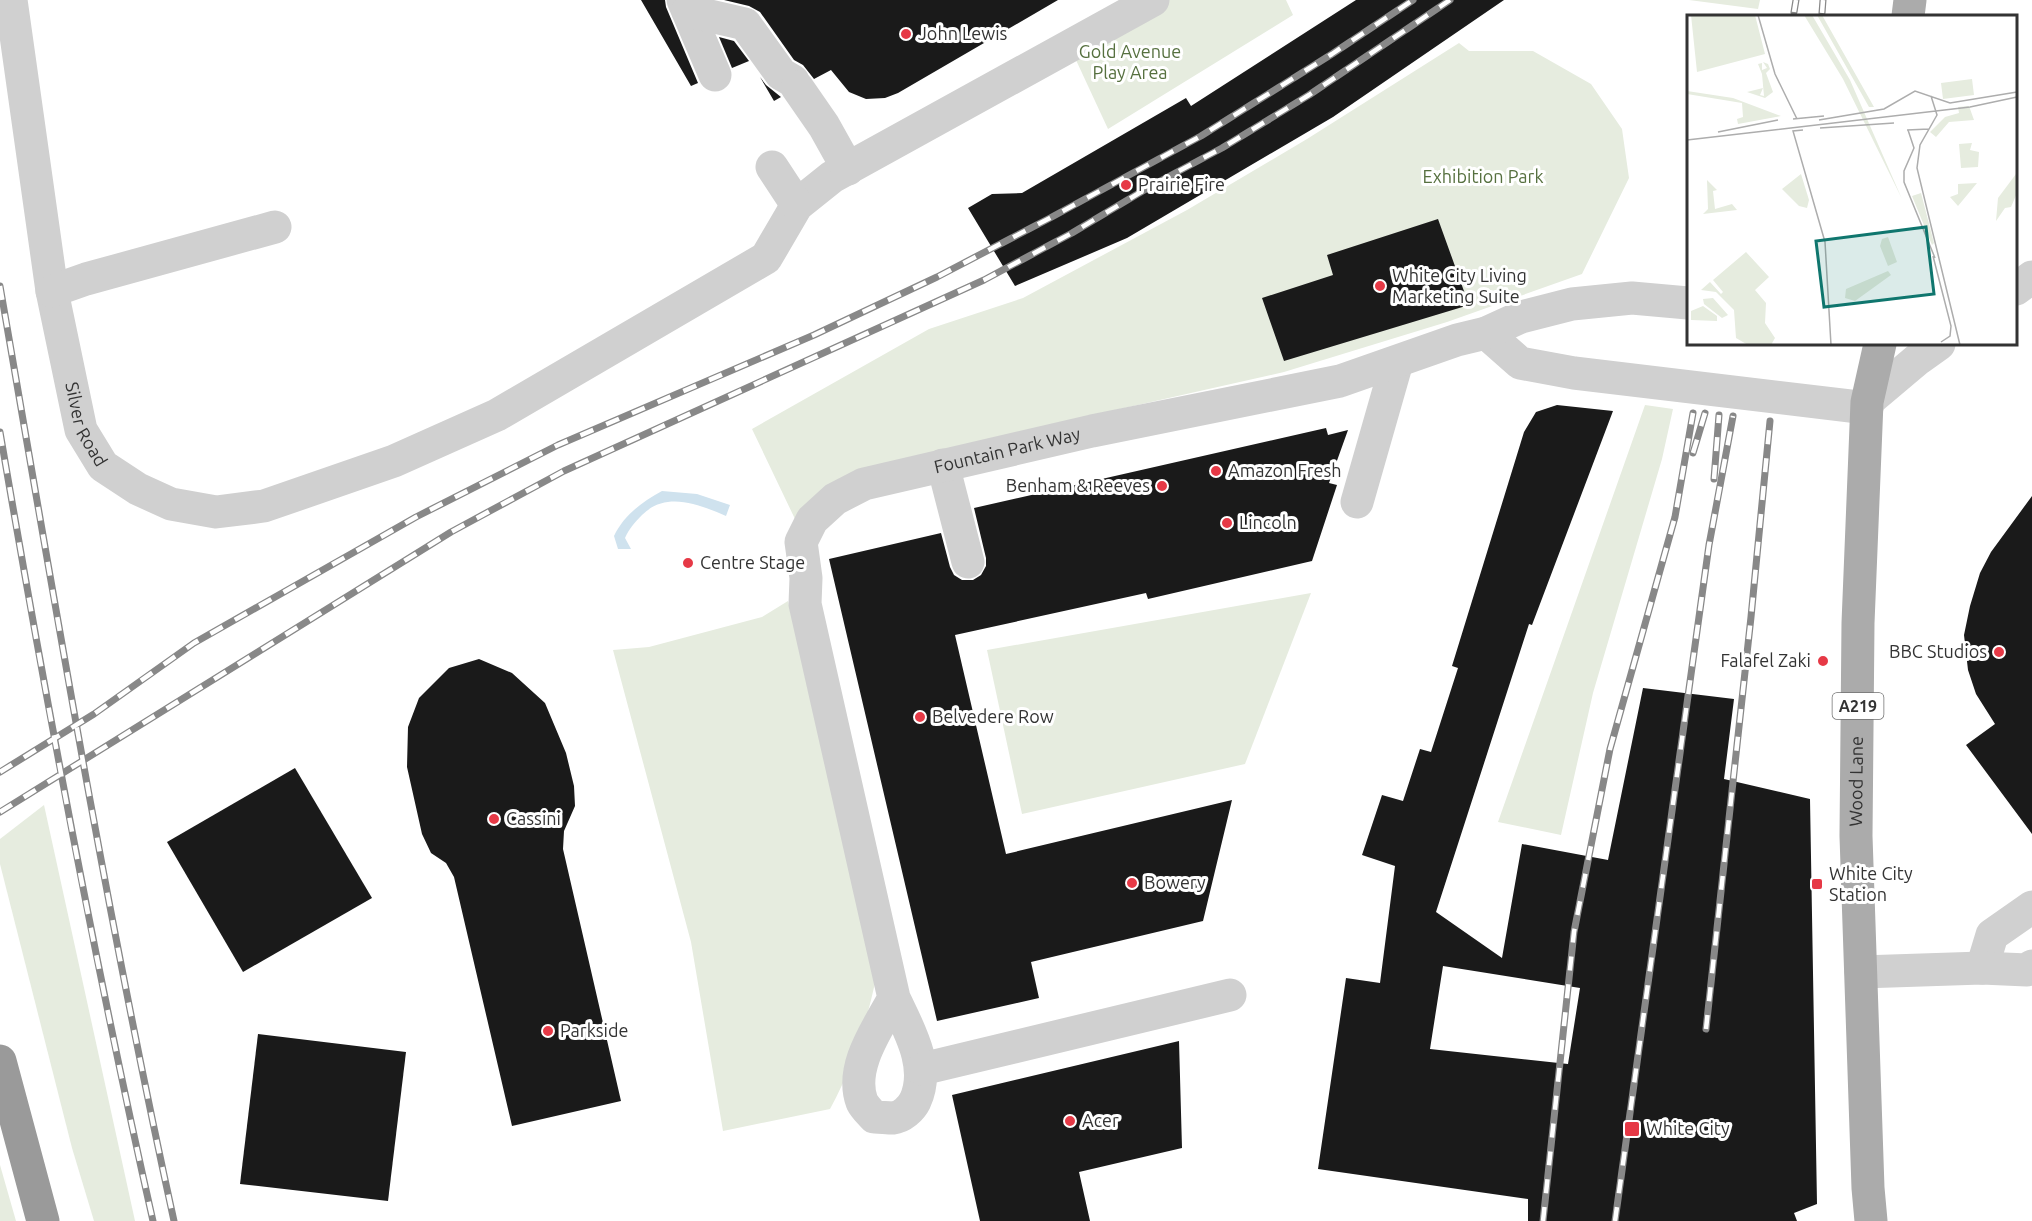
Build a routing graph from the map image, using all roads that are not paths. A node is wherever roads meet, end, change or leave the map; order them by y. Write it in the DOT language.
graph roads {
  1 [pos="11,0"];
  2 [pos="1153,0"];
  3 [pos="1910,0"];
  4 [pos="685,6"];
  5 [pos="1908,15"];
  6 [pos="716,75"];
  7 [pos="772,167"];
  8 [pos="848,169"];
  9 [pos="797,205"];
  10 [pos="275,227"];
  11 [pos="2032,277"];
  12 [pos="2017,288"];
  13 [pos="52,291"];
  14 [pos="1687,303"];
  15 [pos="1486,333"];
  16 [pos="1880,345"];
  17 [pos="1938,345"];
  18 [pos="1397,362"];
  19 [pos="1867,405"];
  20 [pos="943,465"];
  21 [pos="1357,502"];
  22 [pos="968,562"];
  23 [pos="2032,907"];
  24 [pos="2032,966"];
  25 [pos="1982,968"];
  26 [pos="1861,972"];
  27 [pos="1230,994"];
  28 [pos="894,998"];
  29 [pos="0,1035"];
  30 [pos="0,1061"];
  31 [pos="922,1069"];
  32 [pos="9,1098"];
  33 [pos="43,1221"];
  34 [pos="1872,1221"];
  1 -- 13 [label="street, Silver Road"];
  2 -- 8 [label="street"];
  3 -- 5 [label="main road"];
  4 -- 6 [label="street"];
  4 -- 8 [label="street"];
  7 -- 9 [label="street"];
  8 -- 9 [label="street"];
  9 -- 13 [label="street, Silver Road"];
  10 -- 13 [label="street"];
  11 -- 12 [label="street"];
  14 -- 15 [label="street, Fountain Park Way"];
  15 -- 18 [label="street, Fountain Park Way"];
  15 -- 19 [label="street"];
  16 -- 19 [label="main road, Wood Lane / A219"];
  17 -- 19 [label="street"];
  18 -- 20 [label="street, Fountain Park Way"];
  18 -- 21 [label="street"];
  19 -- 26 [label="main road, Wood Lane / A219"];
  20 -- 22 [label="street"];
  20 -- 28 [label="street, Fountain Park Way"];
  23 -- 25 [label="street"];
  24 -- 25 [label="street"];
  25 -- 26 [label="street"];
  26 -- 34 [label="main road, Wood Lane / A219"];
  27 -- 31 [label="street"];
  28 -- 31 [label="street, Fountain Park Way"];
  28 -- 31 [label="street, Fountain Park Way"];
  29 -- 32 [label="highway"];
  30 -- 32 [label="highway"];
  32 -- 33 [label="highway"];
}
